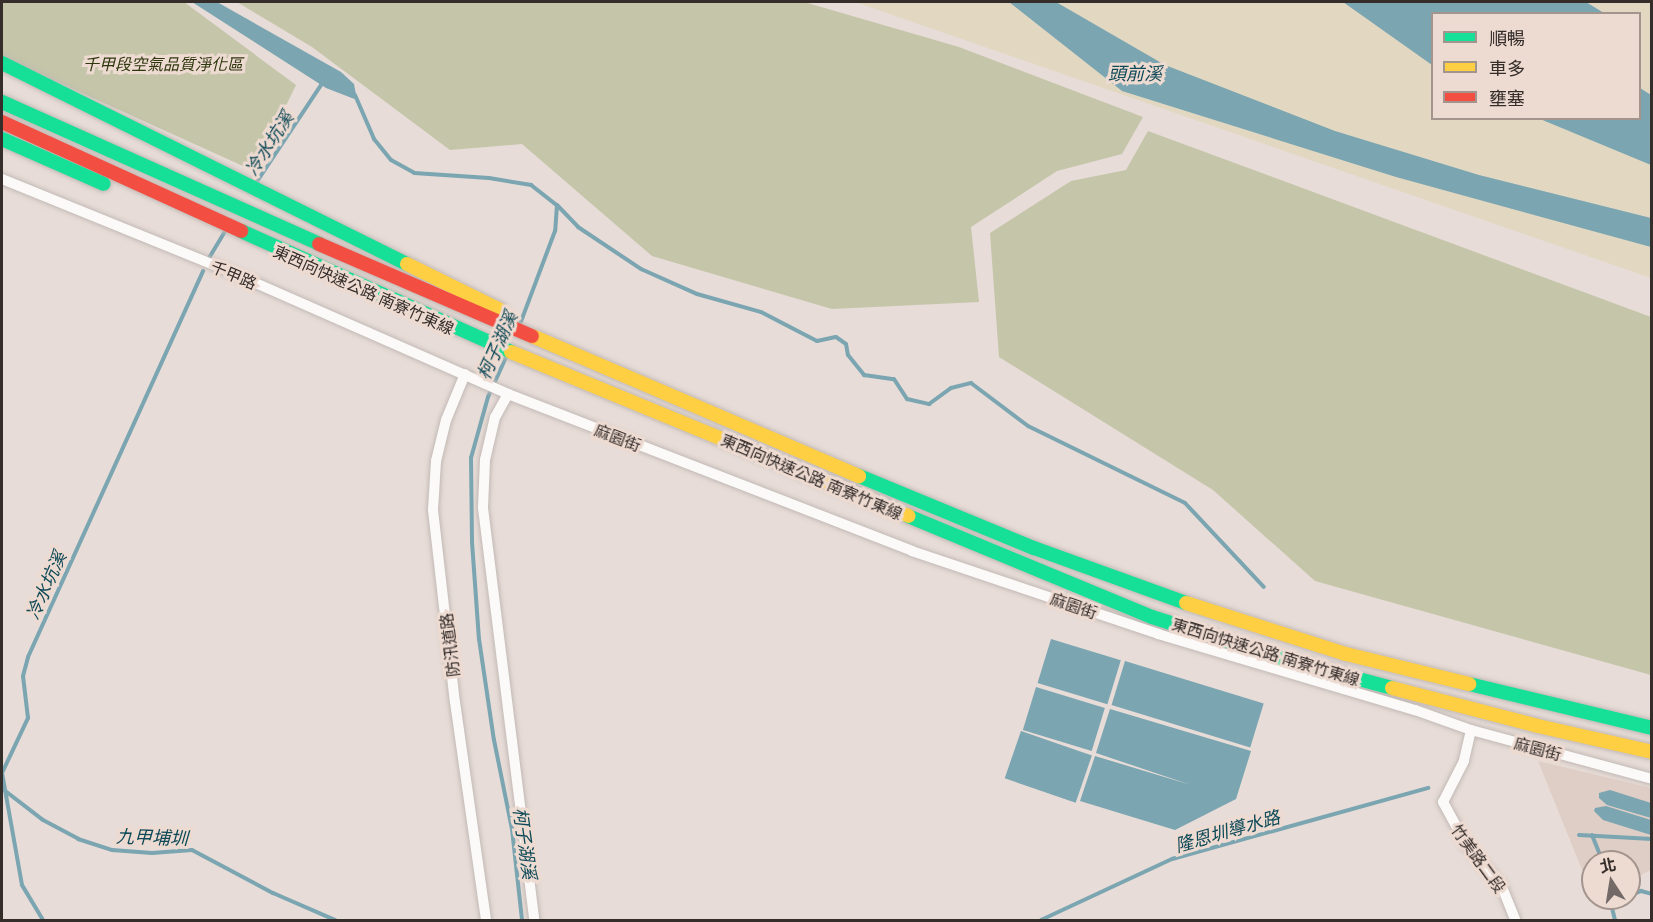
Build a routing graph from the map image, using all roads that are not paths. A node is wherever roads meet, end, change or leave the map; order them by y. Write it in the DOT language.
graph roads {
  1 [pos="2,63"];
  2 [pos="2,102"];
  3 [pos="8,125"];
  4 [pos="2,139"];
  5 [pos="2,179"];
  6 [pos="277,250"];
  7 [pos="620,373"];
  8 [pos="465,374"];
  9 [pos="508,394"];
  10 [pos="1652,728"];
  11 [pos="1471,730"];
  12 [pos="1652,752"];
  13 [pos="1652,779"];
  14 [pos="486,921"];
  15 [pos="534,921"];
  16 [pos="1515,921"];
  1 -- 7 [label="highway"];
  2 -- 7 [label="highway, 東西向快速公路 南寮竹東線"];
  3 -- 6 [label="highway, 東西向快速公路 南寮竹東線"];
  4 -- 6 [label="highway"];
  5 -- 8 [label="street, 千甲路"];
  6 -- 12 [label="highway, 東西向快速公路 南寮竹東線"];
  7 -- 10 [label="highway, 東西向快速公路 南寮竹東線"];
  8 -- 9 [label="street, 千甲路"];
  8 -- 14 [label="street, 防汛道路"];
  9 -- 11 [label="street, 麻園街"];
  9 -- 15 [label="street"];
  11 -- 13 [label="street, 麻園街"];
  11 -- 16 [label="street, 竹美路二段"];
}
